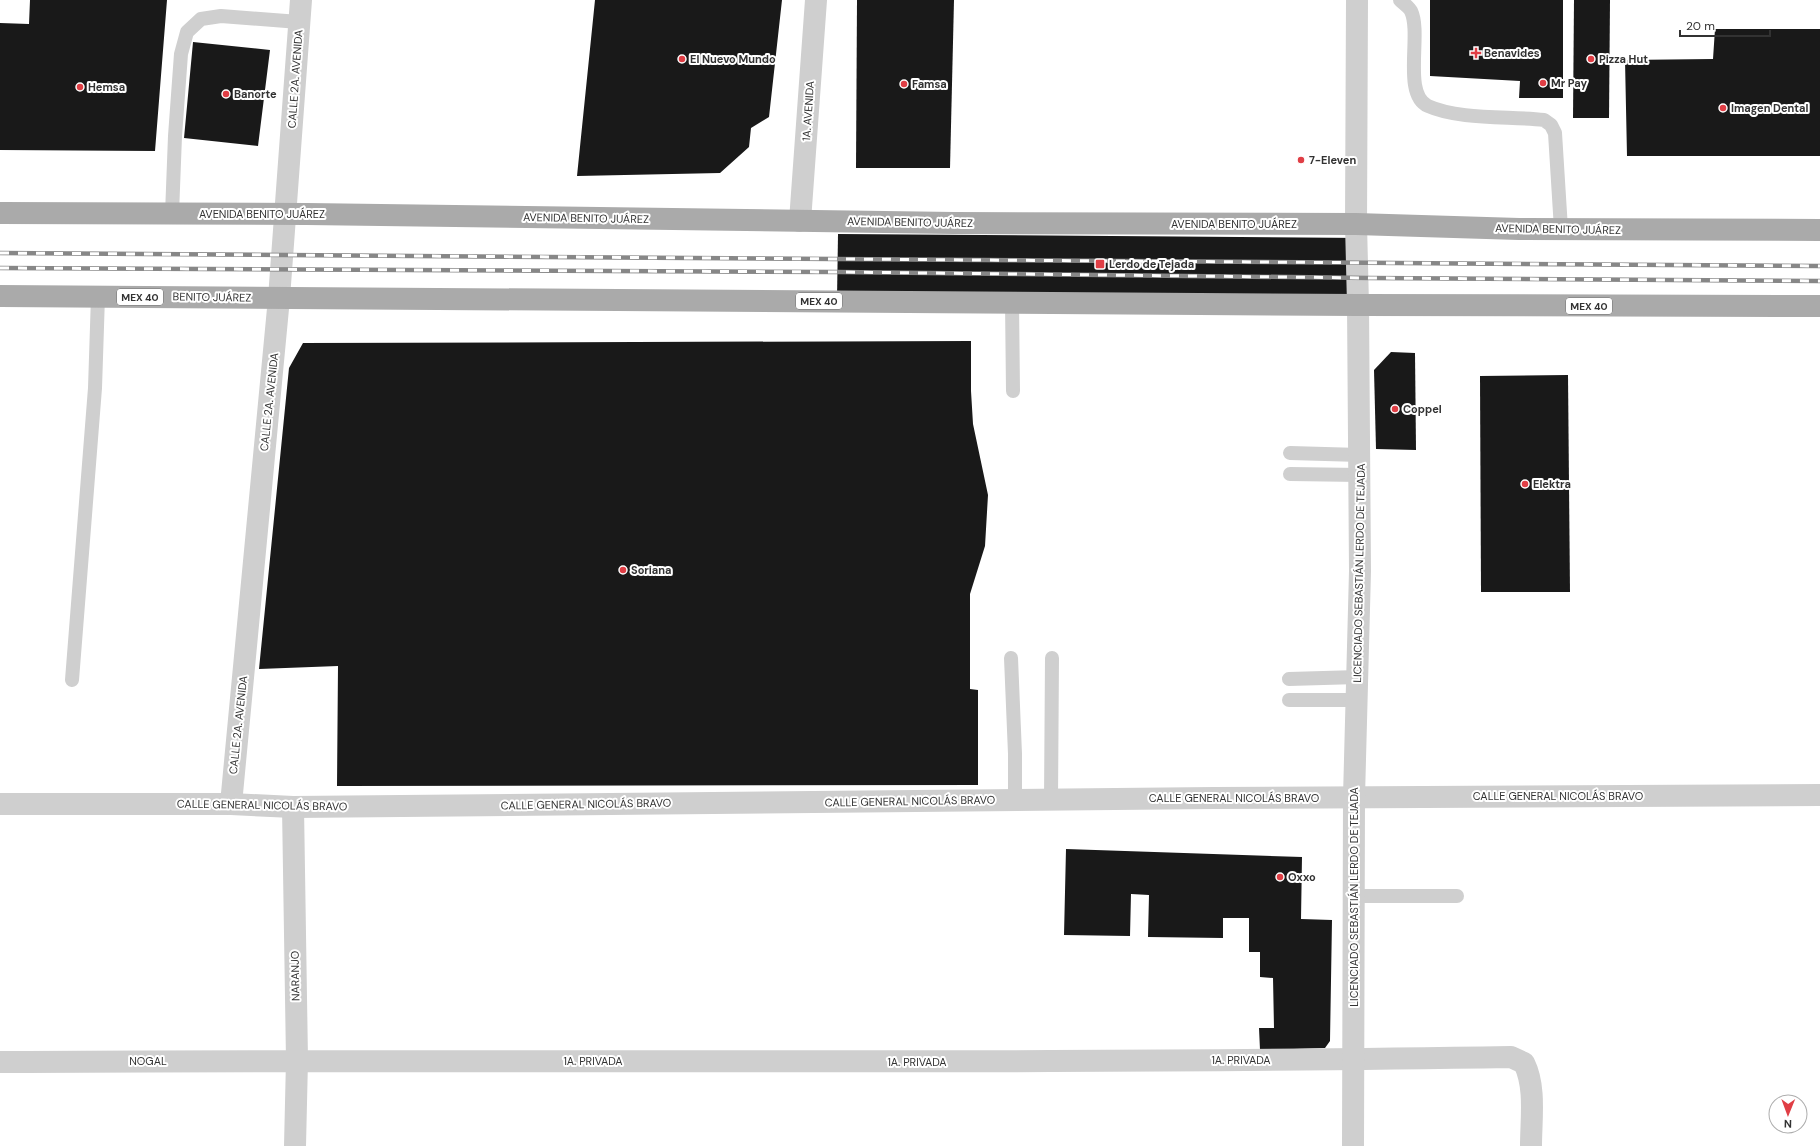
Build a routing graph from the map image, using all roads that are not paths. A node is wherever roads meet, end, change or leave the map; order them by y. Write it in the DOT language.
graph roads {
  1 [pos="301,0"];
  2 [pos="816,0"];
  3 [pos="1357,0"];
  4 [pos="1400,0"];
  5 [pos="299,22"];
  6 [pos="0,213"];
  7 [pos="172,214"];
  8 [pos="286,214"];
  9 [pos="800,221"];
  10 [pos="1356,224"];
  11 [pos="1561,229"];
  12 [pos="1820,230"];
  13 [pos="0,296"];
  14 [pos="98,296"];
  15 [pos="279,298"];
  16 [pos="1012,302"];
  17 [pos="1358,305"];
  18 [pos="1820,306"];
  19 [pos="1013,391"];
  20 [pos="1290,453"];
  21 [pos="1360,465"];
  22 [pos="1290,474"];
  23 [pos="1010,658"];
  24 [pos="1052,658"];
  25 [pos="1358,677"];
  26 [pos="1289,679"];
  27 [pos="72,680"];
  28 [pos="1289,700"];
  29 [pos="1357,700"];
  30 [pos="1820,795"];
  31 [pos="1354,797"];
  32 [pos="1015,800"];
  33 [pos="1051,800"];
  34 [pos="0,804"];
  35 [pos="230,804"];
  36 [pos="293,807"];
  37 [pos="1354,896"];
  38 [pos="1457,896"];
  39 [pos="297,1060"];
  40 [pos="1354,1060"];
  41 [pos="0,1062"];
  42 [pos="295,1146"];
  43 [pos="1353,1146"];
  44 [pos="1531,1146"];
  1 -- 5 [label="street, CALLE 2A. AVENIDA"];
  2 -- 9 [label="street, 1A. AVENIDA"];
  3 -- 10 [label="street, LICENCIADO SEBASTIÁN LERDO DE TEJADA"];
  4 -- 11 [label="lane"];
  5 -- 7 [label="lane"];
  5 -- 8 [label="street, CALLE 2A. AVENIDA"];
  6 -- 7 [label="main road, AVENIDA BENITO JUÁREZ"];
  7 -- 8 [label="main road, AVENIDA BENITO JUÁREZ"];
  8 -- 9 [label="main road, AVENIDA BENITO JUÁREZ"];
  8 -- 15 [label="street, CALLE 2A. AVENIDA"];
  9 -- 10 [label="main road, AVENIDA BENITO JUÁREZ"];
  10 -- 11 [label="main road, AVENIDA BENITO JUÁREZ"];
  10 -- 17 [label="street, LICENCIADO SEBASTIÁN LERDO DE TEJADA"];
  11 -- 12 [label="main road, AVENIDA BENITO JUÁREZ"];
  13 -- 14 [label="main road, BENITO JUÁREZ / MEX 40"];
  14 -- 15 [label="main road, BENITO JUÁREZ / MEX 40"];
  14 -- 27 [label="lane"];
  15 -- 16 [label="main road, MEX 40"];
  15 -- 35 [label="street, CALLE 2A. AVENIDA"];
  16 -- 17 [label="main road, MEX 40"];
  16 -- 19 [label="lane"];
  17 -- 18 [label="main road, MEX 40"];
  17 -- 21 [label="street, LICENCIADO SEBASTIÁN LERDO DE TEJADA"];
  20 -- 21 [label="lane"];
  21 -- 22 [label="lane"];
  21 -- 25 [label="street, LICENCIADO SEBASTIÁN LERDO DE TEJADA"];
  23 -- 32 [label="lane"];
  24 -- 33 [label="lane"];
  25 -- 26 [label="lane"];
  25 -- 29 [label="street, LICENCIADO SEBASTIÁN LERDO DE TEJADA"];
  28 -- 29 [label="lane"];
  29 -- 31 [label="street, LICENCIADO SEBASTIÁN LERDO DE TEJADA"];
  30 -- 31 [label="street, CALLE GENERAL NICOLÁS BRAVO"];
  31 -- 33 [label="street, CALLE GENERAL NICOLÁS BRAVO"];
  31 -- 37 [label="street, LICENCIADO SEBASTIÁN LERDO DE TEJADA"];
  32 -- 33 [label="street, CALLE GENERAL NICOLÁS BRAVO"];
  32 -- 36 [label="street, CALLE GENERAL NICOLÁS BRAVO"];
  34 -- 35 [label="street, CALLE GENERAL NICOLÁS BRAVO"];
  35 -- 36 [label="street, CALLE GENERAL NICOLÁS BRAVO"];
  36 -- 39 [label="street, NARANJO"];
  37 -- 38 [label="lane"];
  37 -- 40 [label="street, LICENCIADO SEBASTIÁN LERDO DE TEJADA"];
  39 -- 40 [label="street, 1A. PRIVADA"];
  39 -- 41 [label="street, NOGAL"];
  39 -- 42 [label="street, NARANJO"];
  40 -- 43 [label="street, LICENCIADO SEBASTIÁN LERDO DE TEJADA"];
  40 -- 44 [label="street, 1A. PRIVADA"];
}
